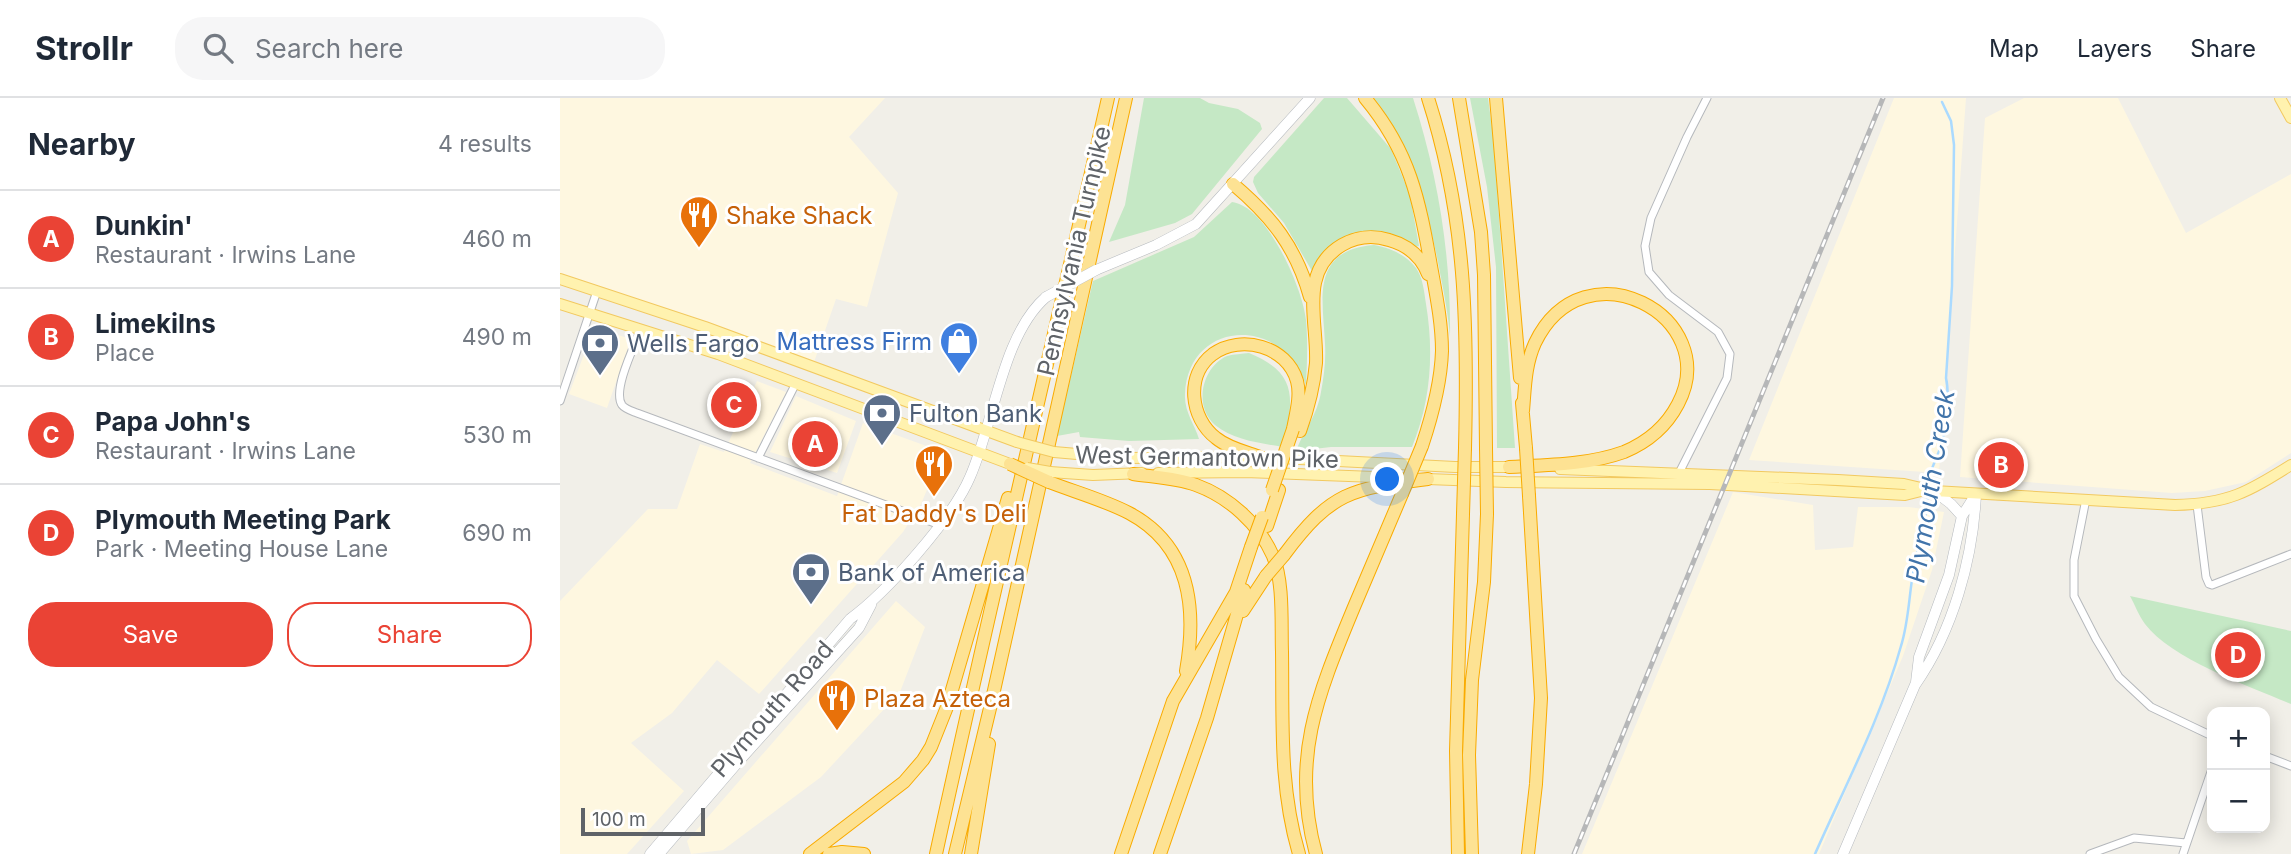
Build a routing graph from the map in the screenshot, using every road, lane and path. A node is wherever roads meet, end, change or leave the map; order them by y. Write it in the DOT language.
graph roads {
  1 [pos="1105,98"];
  2 [pos="1126,98"];
  3 [pos="1310,98"];
  4 [pos="1365,98"];
  5 [pos="1428,98"];
  6 [pos="1457,98"];
  7 [pos="1496,98"];
  8 [pos="1707,98"];
  9 [pos="2280,98"];
  10 [pos="2291,118"];
  11 [pos="1233,184"];
  12 [pos="560,279"];
  13 [pos="597,291"];
  14 [pos="560,304"];
  15 [pos="1438,304"];
  16 [pos="1313,311"];
  17 [pos="589,313"];
  18 [pos="641,329"];
  19 [pos="796,383"];
  20 [pos="1041,398"];
  21 [pos="560,401"];
  22 [pos="1523,411"];
  23 [pos="988,429"];
  24 [pos="1296,430"];
  25 [pos="980,452"];
  26 [pos="1260,457"];
  27 [pos="758,458"];
  28 [pos="1010,464"];
  29 [pos="2291,465"];
  30 [pos="1508,467"];
  31 [pos="1679,473"];
  32 [pos="1133,474"];
  33 [pos="1049,477"];
  34 [pos="1427,480"];
  35 [pos="1929,491"];
  36 [pos="1976,494"];
  37 [pos="2086,499"];
  38 [pos="2197,505"];
  39 [pos="1962,516"];
  40 [pos="940,525"];
  41 [pos="1254,550"];
  42 [pos="2291,554"];
  43 [pos="873,602"];
  44 [pos="1223,660"];
  45 [pos="1185,678"];
  46 [pos="1915,685"];
  47 [pos="991,704"];
  48 [pos="2207,734"];
  49 [pos="1463,753"];
  50 [pos="2270,758"];
  51 [pos="2291,766"];
  52 [pos="2212,770"];
  53 [pos="2186,843"];
  54 [pos="650,854"];
  55 [pos="659,854"];
  56 [pos="810,854"];
  57 [pos="829,854"];
  58 [pos="864,854"];
  59 [pos="936,854"];
  60 [pos="955,854"];
  61 [pos="971,854"];
  62 [pos="1121,854"];
  63 [pos="1160,854"];
  64 [pos="1299,854"];
  65 [pos="1316,854"];
  66 [pos="1458,854"];
  67 [pos="1472,854"];
  68 [pos="1528,854"];
  69 [pos="1843,854"];
  70 [pos="2090,854"];
  71 [pos="2183,854"];
  1 -- 20 [label="highway, Pennsylvania Turnpike"];
  2 -- 47 [label="highway, Pennsylvania Turnpike"];
  3 -- 11 [label="main road, Plymouth Road"];
  4 -- 15 [label="highway"];
  5 -- 49 [label="highway, bridge"];
  6 -- 49 [label="highway, bridge"];
  7 -- 22 [label="highway"];
  8 -- 31 [label="street"];
  9 -- 10 [label="main road"];
  11 -- 16 [label="highway"];
  11 -- 23 [label="main road, Plymouth Road, bridge"];
  12 -- 13 [label="main road, West Germantown Pike"];
  13 -- 17 [label="street"];
  13 -- 23 [label="main road, West Germantown Pike"];
  14 -- 17 [label="main road"];
  15 -- 16 [label="highway"];
  15 -- 65 [label="highway, bridge"];
  16 -- 24 [label="highway"];
  17 -- 18 [label="main road"];
  17 -- 21 [label="street"];
  18 -- 19 [label="main road"];
  18 -- 27 [label="street"];
  19 -- 25 [label="main road"];
  19 -- 27 [label="street"];
  20 -- 56 [label="highway"];
  20 -- 59 [label="highway, Pennsylvania Turnpike"];
  22 -- 30 [label="highway"];
  22 -- 68 [label="highway, bridge"];
  23 -- 25 [label="main road, Plymouth Road"];
  23 -- 26 [label="main road, West Germantown Pike, bridge"];
  24 -- 26 [label="highway"];
  24 -- 41 [label="highway, bridge"];
  25 -- 28 [label="main road"];
  25 -- 40 [label="main road, Plymouth Road"];
  26 -- 30 [label="main road, West Germantown Pike"];
  27 -- 40 [label="street"];
  28 -- 33 [label="highway, bridge"];
  29 -- 38 [label="main road, West Germantown Pike"];
  30 -- 31 [label="main road, West Germantown Pike"];
  31 -- 35 [label="main road, West Germantown Pike"];
  32 -- 33 [label="main road, West Germantown Pike"];
  32 -- 34 [label="main road, West Germantown Pike"];
  32 -- 64 [label="highway"];
  33 -- 45 [label="highway"];
  34 -- 35 [label="main road, West Germantown Pike"];
  34 -- 44 [label="highway, bridge"];
  35 -- 36 [label="main road, West Germantown Pike"];
  35 -- 39 [label="main road"];
  36 -- 37 [label="main road, West Germantown Pike"];
  36 -- 39 [label="main road"];
  36 -- 46 [label="main road"];
  37 -- 38 [label="main road, West Germantown Pike"];
  37 -- 48 [label="street"];
  38 -- 42 [label="street"];
  39 -- 46 [label="main road"];
  40 -- 43 [label="main road, Plymouth Road"];
  41 -- 44 [label="highway"];
  41 -- 45 [label="highway"];
  43 -- 54 [label="main road, Plymouth Road"];
  43 -- 55 [label="main road, Plymouth Road"];
  44 -- 63 [label="highway"];
  45 -- 62 [label="highway"];
  46 -- 69 [label="main road"];
  47 -- 60 [label="highway, Pennsylvania Turnpike"];
  47 -- 61 [label="highway"];
  49 -- 66 [label="highway"];
  49 -- 67 [label="highway"];
  50 -- 51 [label="street"];
  52 -- 53 [label="street"];
  53 -- 70 [label="street"];
  53 -- 71 [label="street"];
  57 -- 58 [label="highway"];
}
